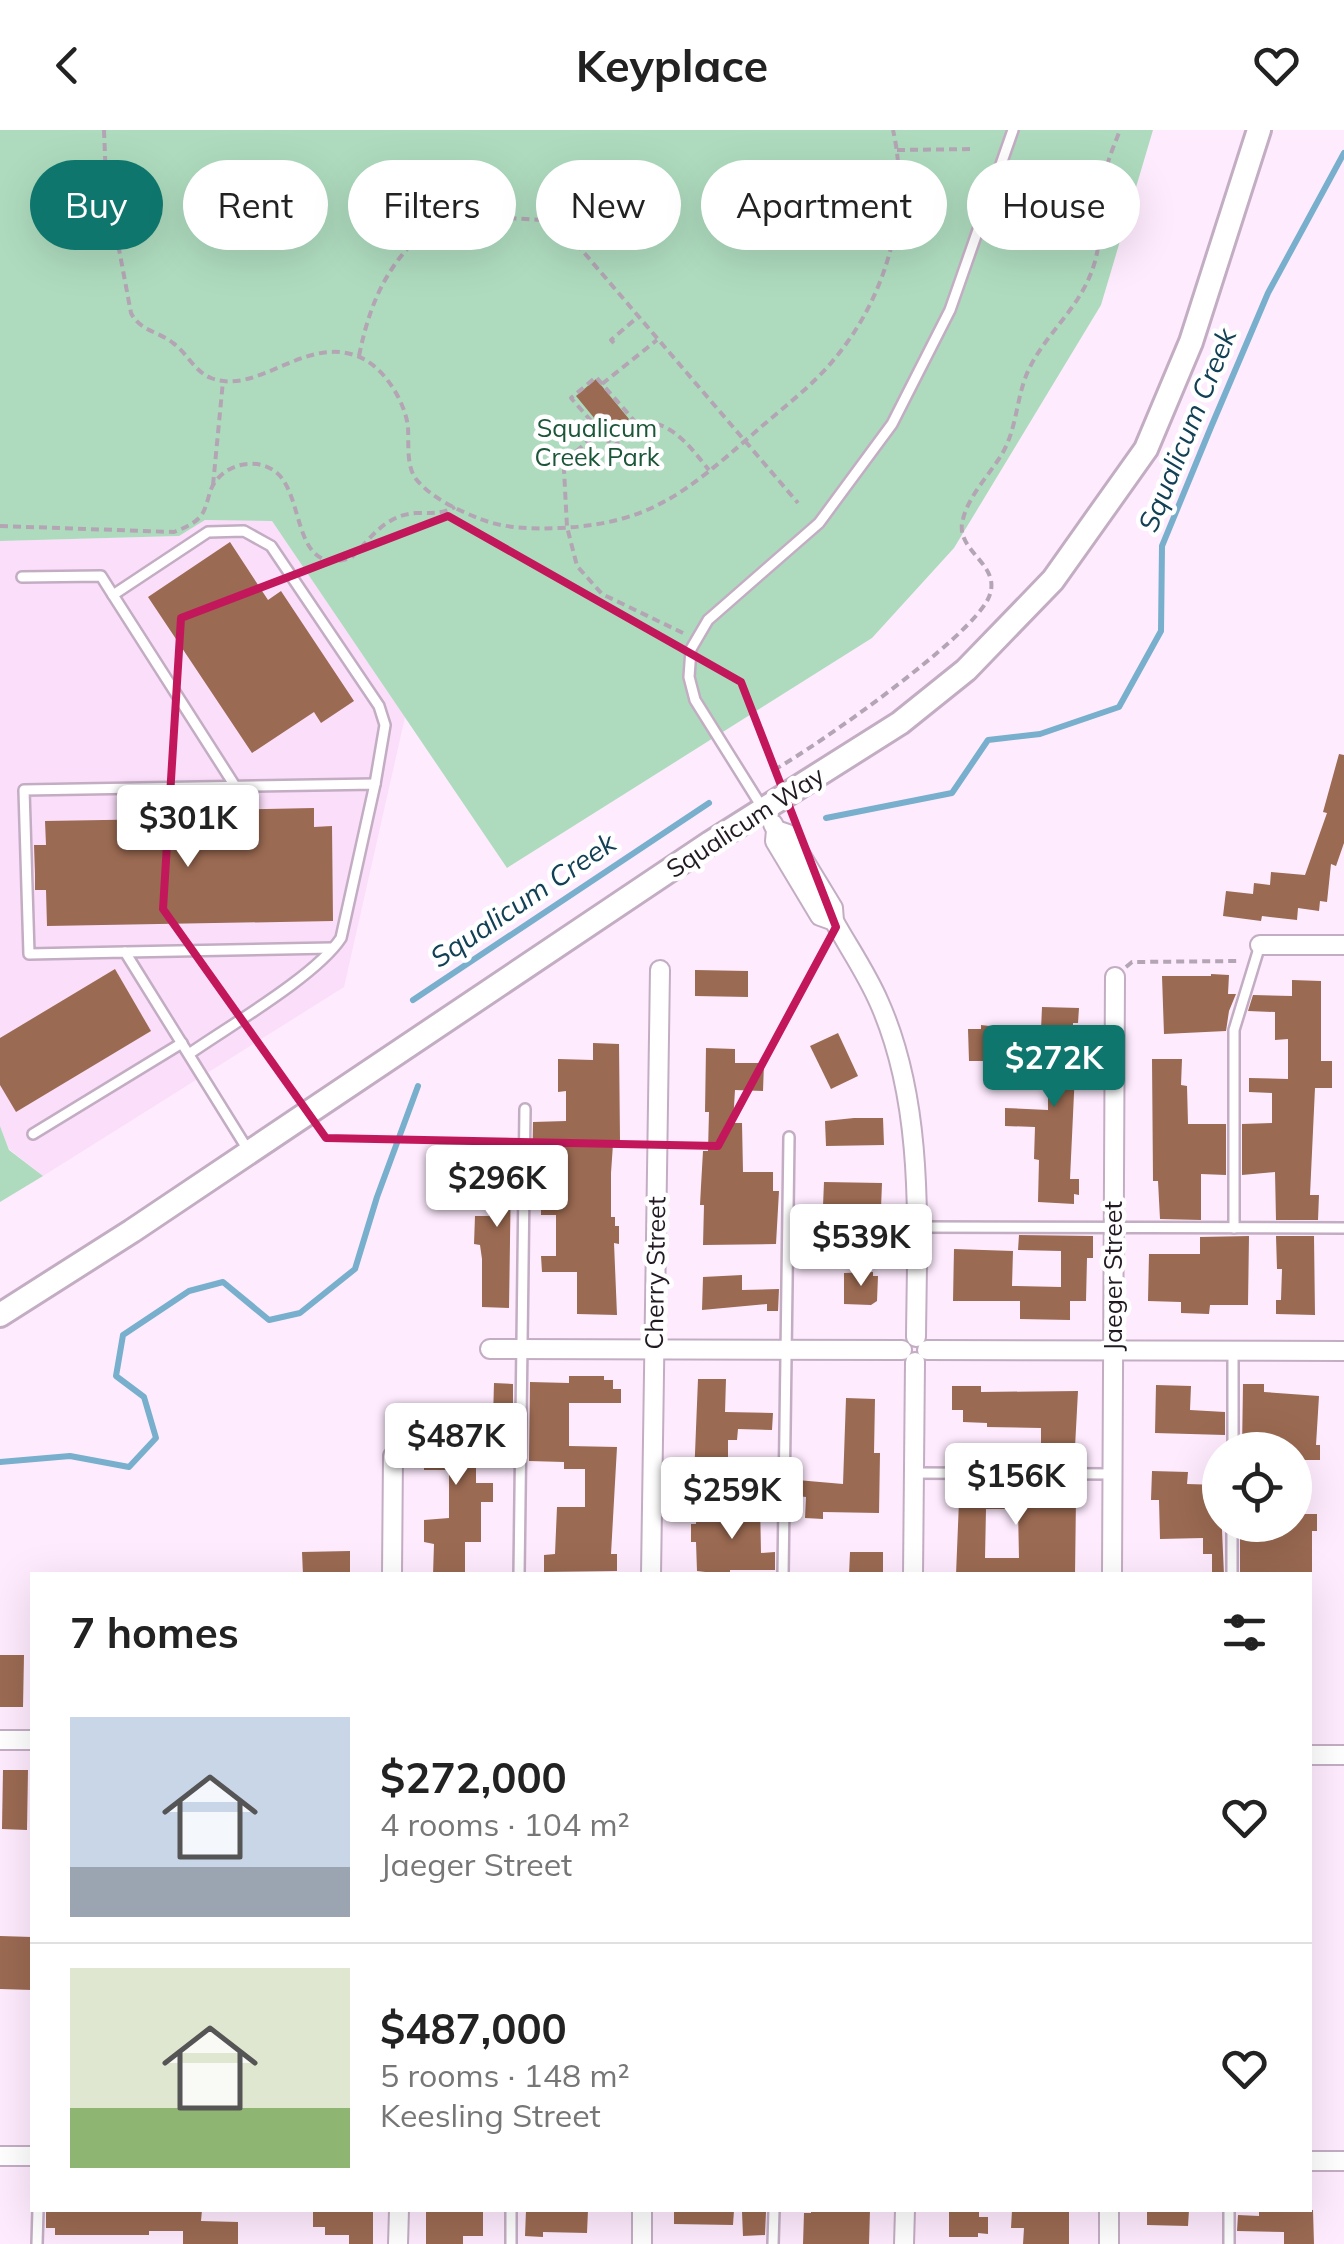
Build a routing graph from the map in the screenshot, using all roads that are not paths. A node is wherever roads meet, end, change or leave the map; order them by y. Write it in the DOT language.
graph roads {
  1 [pos="1012,130"];
  2 [pos="1259,130"];
  3 [pos="22,577"];
  4 [pos="113,595"];
  5 [pos="375,784"];
  6 [pos="235,786"];
  7 [pos="764,809"];
  8 [pos="1344,945"];
  9 [pos="334,948"];
  10 [pos="125,952"];
  11 [pos="1257,953"];
  12 [pos="660,970"];
  13 [pos="1115,977"];
  14 [pos="182,1043"];
  15 [pos="189,1054"];
  16 [pos="525,1109"];
  17 [pos="33,1134"];
  18 [pos="789,1136"];
  19 [pos="250,1152"];
  20 [pos="917,1227"];
  21 [pos="1114,1228"];
  22 [pos="1234,1228"];
  23 [pos="1344,1228"];
  24 [pos="0,1315"];
  25 [pos="490,1348"];
  26 [pos="522,1348"];
  27 [pos="654,1349"];
  28 [pos="786,1350"];
  29 [pos="915,1350"];
  30 [pos="1113,1350"];
  31 [pos="1233,1351"];
  32 [pos="1344,1352"];
  33 [pos="1233,1432"];
  34 [pos="393,1456"];
  35 [pos="914,1473"];
  36 [pos="1112,1474"];
  37 [pos="1232,1542"];
  38 [pos="392,1572"];
  39 [pos="519,1572"];
  40 [pos="651,1572"];
  41 [pos="783,1572"];
  42 [pos="912,1572"];
  43 [pos="1112,1572"];
  44 [pos="1232,1572"];
  45 [pos="0,1740"];
  46 [pos="30,1740"];
  47 [pos="1312,1755"];
  48 [pos="1344,1755"];
  49 [pos="0,2156"];
  50 [pos="30,2156"];
  51 [pos="1312,2161"];
  52 [pos="1344,2161"];
  53 [pos="38,2212"];
  54 [pos="399,2212"];
  55 [pos="511,2212"];
  56 [pos="642,2212"];
  57 [pos="774,2212"];
  58 [pos="905,2212"];
  59 [pos="1109,2212"];
  60 [pos="1229,2212"];
  61 [pos="38,2244"];
  62 [pos="398,2244"];
  63 [pos="511,2244"];
  64 [pos="642,2244"];
  65 [pos="773,2244"];
  66 [pos="904,2244"];
  67 [pos="1109,2244"];
  68 [pos="1229,2244"];
  1 -- 7 [label="lane"];
  2 -- 7 [label="street, Squalicum Way"];
  3 -- 4 [label="lane"];
  4 -- 5 [label="lane"];
  4 -- 6 [label="lane"];
  5 -- 6 [label="lane"];
  5 -- 9 [label="lane"];
  6 -- 10 [label="lane"];
  7 -- 19 [label="street, Squalicum Way"];
  7 -- 20 [label="street"];
  8 -- 11 [label="street"];
  9 -- 10 [label="lane"];
  9 -- 15 [label="lane"];
  10 -- 14 [label="lane"];
  11 -- 22 [label="lane"];
  12 -- 27 [label="street, Cherry Street"];
  13 -- 21 [label="street, Jaeger Street"];
  14 -- 15 [label="lane"];
  14 -- 17 [label="lane"];
  15 -- 19 [label="lane"];
  16 -- 26 [label="lane"];
  18 -- 28 [label="lane"];
  19 -- 24 [label="street, Squalicum Way"];
  20 -- 21 [label="lane"];
  20 -- 29 [label="street"];
  21 -- 22 [label="lane"];
  21 -- 30 [label="street, Jaeger Street"];
  22 -- 23 [label="lane"];
  25 -- 26 [label="street"];
  26 -- 27 [label="street"];
  26 -- 39 [label="lane"];
  27 -- 28 [label="street"];
  27 -- 40 [label="street, Cherry Street"];
  28 -- 29 [label="street"];
  28 -- 41 [label="lane"];
  29 -- 30 [label="street"];
  29 -- 35 [label="street"];
  30 -- 31 [label="street"];
  30 -- 36 [label="street, Jaeger Street"];
  31 -- 32 [label="street"];
  31 -- 33 [label="lane"];
  34 -- 38 [label="street"];
  35 -- 36 [label="lane"];
  35 -- 42 [label="street"];
  36 -- 43 [label="street, Jaeger Street"];
  37 -- 44 [label="lane"];
  45 -- 46 [label="street"];
  47 -- 48 [label="street"];
  49 -- 50 [label="street"];
  51 -- 52 [label="street"];
  53 -- 61 [label="lane"];
  54 -- 62 [label="street"];
  55 -- 63 [label="lane"];
  56 -- 64 [label="street"];
  57 -- 65 [label="lane"];
  58 -- 66 [label="street"];
  59 -- 67 [label="street"];
  60 -- 68 [label="lane"];
}
